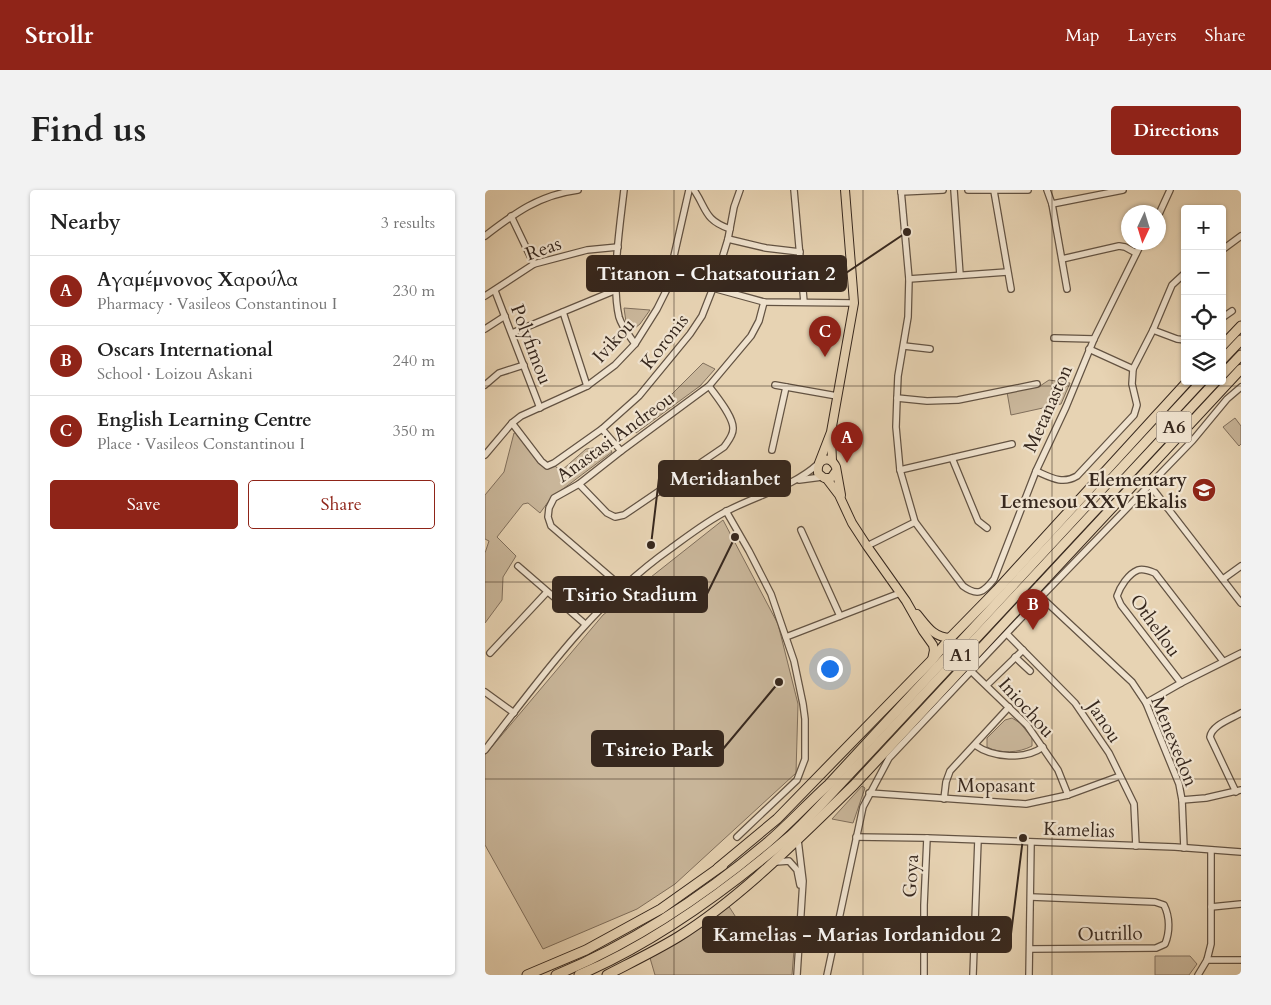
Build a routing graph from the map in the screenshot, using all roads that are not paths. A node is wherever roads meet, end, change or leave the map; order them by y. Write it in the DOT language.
graph roads {
  1 [pos="578,190"];
  2 [pos="624,190"];
  3 [pos="688,190"];
  4 [pos="694,190"];
  5 [pos="740,190"];
  6 [pos="794,190"];
  7 [pos="845,190"];
  8 [pos="943,190"];
  9 [pos="954,190"];
  10 [pos="968,190"];
  11 [pos="1028,190"];
  12 [pos="1047,190"];
  13 [pos="1123,190"];
  14 [pos="1170,190"];
  15 [pos="901,191"];
  16 [pos="994,191"];
  17 [pos="549,193"];
  18 [pos="1052,204"];
  19 [pos="1163,205"];
  20 [pos="511,216"];
  21 [pos="730,229"];
  22 [pos="485,236"];
  23 [pos="1241,236"];
  24 [pos="728,239"];
  25 [pos="618,247"];
  26 [pos="1226,247"];
  27 [pos="1138,250"];
  28 [pos="800,252"];
  29 [pos="1136,253"];
  30 [pos="1062,259"];
  31 [pos="534,264"];
  32 [pos="1007,272"];
  33 [pos="959,275"];
  34 [pos="1181,277"];
  35 [pos="909,279"];
  36 [pos="713,288"];
  37 [pos="1011,289"];
  38 [pos="1067,289"];
  39 [pos="617,290"];
  40 [pos="495,291"];
  41 [pos="485,296"];
  42 [pos="764,302"];
  43 [pos="804,302"];
  44 [pos="854,303"];
  45 [pos="1232,311"];
  46 [pos="563,312"];
  47 [pos="1226,315"];
  48 [pos="505,316"];
  49 [pos="1241,326"];
  50 [pos="485,329"];
  51 [pos="1153,330"];
  52 [pos="512,333"];
  53 [pos="1054,338"];
  54 [pos="1094,339"];
  55 [pos="1181,340"];
  56 [pos="1241,340"];
  57 [pos="1226,342"];
  58 [pos="635,344"];
  59 [pos="904,346"];
  60 [pos="930,349"];
  61 [pos="1089,349"];
  62 [pos="1241,354"];
  63 [pos="1226,356"];
  64 [pos="524,365"];
  65 [pos="1133,369"];
  66 [pos="1241,369"];
  67 [pos="1226,371"];
  68 [pos="485,384"];
  69 [pos="1037,384"];
  70 [pos="775,385"];
  71 [pos="1185,385"];
  72 [pos="1186,385"];
  73 [pos="1198,385"];
  74 [pos="1212,385"];
  75 [pos="587,386"];
  76 [pos="709,386"];
  77 [pos="785,387"];
  78 [pos="1241,387"];
  79 [pos="837,396"];
  80 [pos="897,398"];
  81 [pos="1210,403"];
  82 [pos="540,408"];
  83 [pos="512,423"];
  84 [pos="602,429"];
  85 [pos="831,432"];
  86 [pos="1012,444"];
  87 [pos="772,450"];
  88 [pos="621,451"];
  89 [pos="1137,451"];
  90 [pos="485,455"];
  91 [pos="952,458"];
  92 [pos="833,461"];
  93 [pos="819,464"];
  94 [pos="900,470"];
  95 [pos="836,471"];
  96 [pos="1036,471"];
  97 [pos="1131,473"];
  98 [pos="824,478"];
  99 [pos="792,482"];
  100 [pos="579,484"];
  101 [pos="1149,484"];
  102 [pos="843,501"];
  103 [pos="726,511"];
  104 [pos="915,522"];
  105 [pos="987,528"];
  106 [pos="801,530"];
  107 [pos="867,546"];
  108 [pos="518,566"];
  109 [pos="1241,566"];
  110 [pos="1223,579"];
  111 [pos="622,587"];
  112 [pos="547,592"];
  113 [pos="900,593"];
  114 [pos="1041,596"];
  115 [pos="906,601"];
  116 [pos="1241,603"];
  117 [pos="841,616"];
  118 [pos="585,624"];
  119 [pos="1007,634"];
  120 [pos="786,637"];
  121 [pos="950,638"];
  122 [pos="1023,650"];
  123 [pos="490,653"];
  124 [pos="1241,653"];
  125 [pos="1015,657"];
  126 [pos="931,660"];
  127 [pos="1223,661"];
  128 [pos="971,671"];
  129 [pos="1030,672"];
  130 [pos="1181,683"];
  131 [pos="987,686"];
  132 [pos="485,692"];
  133 [pos="1146,703"];
  134 [pos="1009,707"];
  135 [pos="514,713"];
  136 [pos="1241,713"];
  137 [pos="975,745"];
  138 [pos="1043,747"];
  139 [pos="485,750"];
  140 [pos="1119,776"];
  141 [pos="1238,791"];
  142 [pos="869,793"];
  143 [pos="1067,794"];
  144 [pos="944,799"];
  145 [pos="1183,800"];
  146 [pos="810,802"];
  147 [pos="737,837"];
  148 [pos="794,837"];
  149 [pos="856,837"];
  150 [pos="927,838"];
  151 [pos="977,840"];
  152 [pos="1031,843"];
  153 [pos="1136,846"];
  154 [pos="1184,848"];
  155 [pos="1211,850"];
  156 [pos="1241,852"];
  157 [pos="773,862"];
  158 [pos="719,868"];
  159 [pos="802,892"];
  160 [pos="1031,897"];
  161 [pos="1241,904"];
  162 [pos="1211,907"];
  163 [pos="712,913"];
  164 [pos="1030,950"];
  165 [pos="1207,960"];
  166 [pos="1241,960"];
  167 [pos="527,975"];
  168 [pos="556,975"];
  169 [pos="579,975"];
  170 [pos="607,975"];
  171 [pos="797,975"];
  172 [pos="827,975"];
  173 [pos="924,975"];
  174 [pos="973,975"];
  175 [pos="1029,975"];
  176 [pos="1198,975"];
  1 -- 17 [label="street"];
  2 -- 25 [label="street"];
  3 -- 58 [label="street, Ivikou"];
  4 -- 21 [label="street"];
  5 -- 21 [label="street, Koronis"];
  6 -- 28 [label="street"];
  7 -- 44 [label="main road"];
  8 -- 15 [label="street"];
  9 -- 33 [label="street"];
  10 -- 16 [label="street"];
  11 -- 16 [label="street"];
  12 -- 18 [label="street"];
  13 -- 18 [label="street"];
  14 -- 19 [label="street"];
  15 -- 35 [label="street"];
  16 -- 32 [label="street"];
  17 -- 20 [label="street"];
  18 -- 30 [label="street"];
  20 -- 22 [label="street"];
  20 -- 31 [label="street"];
  21 -- 24 [label="street, Koronis"];
  23 -- 26 [label="street"];
  24 -- 28 [label="street"];
  24 -- 36 [label="street, Koronis"];
  25 -- 31 [label="street, Reas"];
  25 -- 39 [label="street"];
  27 -- 29 [label="street, Metanaston"];
  28 -- 43 [label="street"];
  29 -- 30 [label="street"];
  29 -- 54 [label="street, Metanaston"];
  30 -- 38 [label="street"];
  31 -- 40 [label="street, Reas"];
  32 -- 33 [label="street"];
  32 -- 37 [label="street"];
  33 -- 35 [label="street"];
  34 -- 51 [label="street"];
  35 -- 59 [label="street"];
  36 -- 42 [label="street"];
  36 -- 84 [label="street, Koronis"];
  39 -- 46 [label="street"];
  39 -- 58 [label="street"];
  40 -- 41 [label="street, Reas"];
  40 -- 48 [label="street, Polyfimou"];
  42 -- 43 [label="street"];
  42 -- 76 [label="street, Anastasi Andreou"];
  43 -- 44 [label="street"];
  44 -- 79 [label="main road"];
  45 -- 47 [label="street"];
  46 -- 52 [label="street"];
  46 -- 75 [label="street"];
  48 -- 50 [label="street"];
  48 -- 52 [label="street, Polyfimou"];
  49 -- 57 [label="highway"];
  51 -- 55 [label="street"];
  51 -- 65 [label="street"];
  52 -- 64 [label="street, Polyfimou"];
  53 -- 54 [label="street"];
  54 -- 61 [label="street, Metanaston"];
  56 -- 63 [label="highway"];
  58 -- 75 [label="street, Ivikou"];
  59 -- 60 [label="street"];
  59 -- 80 [label="street"];
  61 -- 65 [label="street"];
  61 -- 96 [label="street, Metanaston"];
  62 -- 67 [label="highway"];
  64 -- 68 [label="street"];
  64 -- 82 [label="street, Polyfimou"];
  65 -- 96 [label="street"];
  66 -- 81 [label="highway"];
  69 -- 80 [label="street"];
  70 -- 77 [label="street"];
  71 -- 121 [label="highway"];
  72 -- 89 [label="highway"];
  73 -- 89 [label="highway, A6"];
  74 -- 97 [label="highway, A6"];
  75 -- 82 [label="street, Ivikou"];
  76 -- 88 [label="street, Anastasi Andreou"];
  76 -- 100 [label="street"];
  77 -- 79 [label="street"];
  77 -- 87 [label="street"];
  78 -- 101 [label="street"];
  79 -- 85 [label="main road"];
  80 -- 94 [label="street"];
  81 -- 97 [label="highway"];
  81 -- 148 [label="highway"];
  82 -- 83 [label="street, Ivikou"];
  83 -- 84 [label="street, Koronis"];
  83 -- 90 [label="street, Ivikou"];
  84 -- 88 [label="street"];
  85 -- 92 [label="main road"];
  85 -- 93 [label="main road"];
  86 -- 91 [label="street"];
  88 -- 100 [label="street, Anastasi Andreou"];
  89 -- 146 [label="highway, A1"];
  91 -- 94 [label="street"];
  91 -- 105 [label="street"];
  92 -- 93 [label="main road"];
  92 -- 95 [label="main road"];
  93 -- 98 [label="main road"];
  93 -- 99 [label="street"];
  94 -- 104 [label="street"];
  95 -- 98 [label="main road"];
  95 -- 102 [label="main road"];
  96 -- 104 [label="street, Metanaston"];
  97 -- 148 [label="highway, A1"];
  98 -- 99 [label="street"];
  98 -- 102 [label="main road"];
  99 -- 103 [label="street"];
  100 -- 111 [label="street, Anastasi Andreou"];
  101 -- 110 [label="street"];
  101 -- 114 [label="street"];
  102 -- 107 [label="main road"];
  103 -- 111 [label="street"];
  103 -- 120 [label="street"];
  104 -- 107 [label="street"];
  106 -- 117 [label="street"];
  107 -- 113 [label="main road"];
  108 -- 112 [label="street"];
  109 -- 110 [label="street"];
  110 -- 116 [label="street"];
  111 -- 118 [label="street"];
  112 -- 118 [label="street"];
  112 -- 123 [label="street"];
  113 -- 115 [label="main road"];
  113 -- 117 [label="street"];
  114 -- 119 [label="street"];
  114 -- 133 [label="street, Menexedon"];
  115 -- 121 [label="main road"];
  115 -- 126 [label="main road"];
  117 -- 120 [label="street"];
  118 -- 135 [label="street"];
  119 -- 122 [label="street, Janou"];
  119 -- 128 [label="street"];
  120 -- 147 [label="street"];
  121 -- 126 [label="highway"];
  122 -- 125 [label="street"];
  122 -- 140 [label="street, Janou"];
  124 -- 127 [label="street"];
  125 -- 129 [label="street"];
  125 -- 131 [label="street"];
  126 -- 158 [label="highway"];
  127 -- 130 [label="street"];
  127 -- 130 [label="street, Othellou"];
  128 -- 131 [label="street, Iniochou"];
  128 -- 142 [label="street"];
  130 -- 133 [label="street"];
  131 -- 134 [label="street, Iniochou"];
  132 -- 135 [label="street"];
  133 -- 145 [label="street, Menexedon"];
  134 -- 137 [label="street"];
  134 -- 138 [label="street, Iniochou"];
  135 -- 139 [label="street"];
  136 -- 141 [label="street"];
  137 -- 138 [label="street"];
  137 -- 144 [label="street"];
  138 -- 143 [label="street, Iniochou"];
  140 -- 143 [label="street, Mopasant"];
  140 -- 153 [label="street, Janou"];
  141 -- 145 [label="street"];
  142 -- 144 [label="street, Mopasant"];
  142 -- 149 [label="street"];
  143 -- 144 [label="street, Mopasant"];
  145 -- 154 [label="street, Menexedon"];
  146 -- 158 [label="highway"];
  146 -- 168 [label="highway, A1"];
  148 -- 157 [label="highway"];
  148 -- 159 [label="street"];
  148 -- 163 [label="highway"];
  148 -- 169 [label="highway, A1"];
  149 -- 150 [label="street, Kamelias"];
  149 -- 172 [label="street"];
  150 -- 151 [label="street, Kamelias"];
  150 -- 173 [label="street, Goya"];
  151 -- 152 [label="street, Kamelias"];
  151 -- 174 [label="street"];
  152 -- 153 [label="street, Kamelias"];
  152 -- 160 [label="street"];
  153 -- 154 [label="street, Kamelias"];
  154 -- 155 [label="street, Kamelias"];
  155 -- 156 [label="street, Kamelias"];
  155 -- 162 [label="street"];
  157 -- 159 [label="street"];
  157 -- 163 [label="highway"];
  158 -- 167 [label="highway"];
  159 -- 171 [label="street"];
  160 -- 164 [label="street"];
  160 -- 164 [label="street, Outrillo"];
  161 -- 162 [label="street"];
  162 -- 165 [label="street"];
  163 -- 170 [label="highway"];
  164 -- 175 [label="street"];
  165 -- 166 [label="street"];
  165 -- 176 [label="street"];
}
